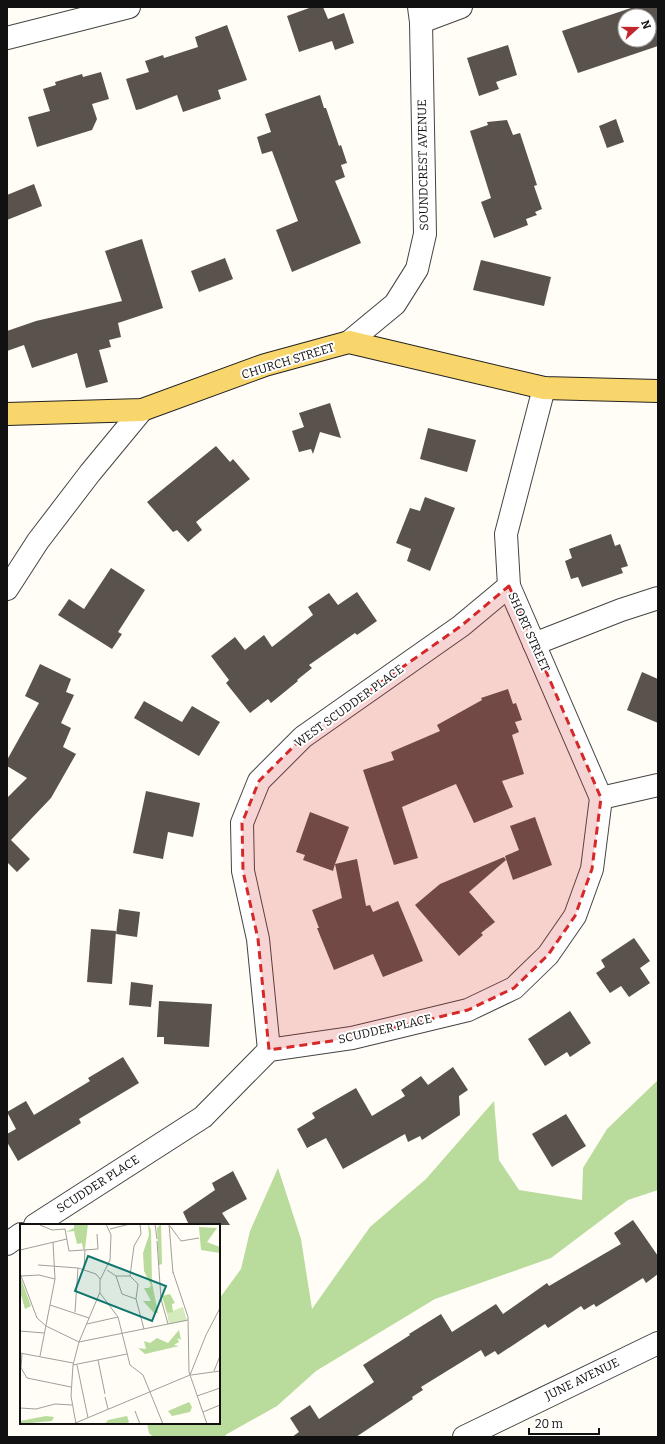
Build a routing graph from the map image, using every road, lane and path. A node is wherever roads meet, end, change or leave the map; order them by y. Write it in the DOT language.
graph roads {
  1 [pos="129,7"];
  2 [pos="461,7"];
  3 [pos="420,15"];
  4 [pos="7,38"];
  5 [pos="349,342"];
  6 [pos="544,388"];
  7 [pos="658,392"];
  8 [pos="142,410"];
  9 [pos="7,414"];
  10 [pos="509,586"];
  11 [pos="7,589"];
  12 [pos="658,598"];
  13 [pos="534,644"];
  14 [pos="658,785"];
  15 [pos="601,798"];
  16 [pos="269,1050"];
  17 [pos="37,1224"];
  18 [pos="20,1235"];
  19 [pos="7,1244"];
  20 [pos="658,1343"];
  21 [pos="464,1437"];
  1 -- 4 [label="street"];
  2 -- 3 [label="street"];
  3 -- 5 [label="street, SOUNDCREST AVENUE"];
  5 -- 6 [label="main road, CHURCH STREET"];
  5 -- 8 [label="main road, CHURCH STREET"];
  6 -- 7 [label="main road, CHURCH STREET"];
  6 -- 10 [label="street, SHORT STREET"];
  8 -- 9 [label="main road, CHURCH STREET"];
  8 -- 11 [label="street"];
  10 -- 13 [label="street, SHORT STREET"];
  10 -- 16 [label="street, WEST SCUDDER PLACE"];
  12 -- 13 [label="street"];
  13 -- 15 [label="street, SHORT STREET"];
  14 -- 15 [label="street"];
  15 -- 16 [label="street, SCUDDER PLACE"];
  16 -- 17 [label="street, SCUDDER PLACE"];
  18 -- 19 [label="street"];
  20 -- 21 [label="street, JUNE AVENUE"];
}
